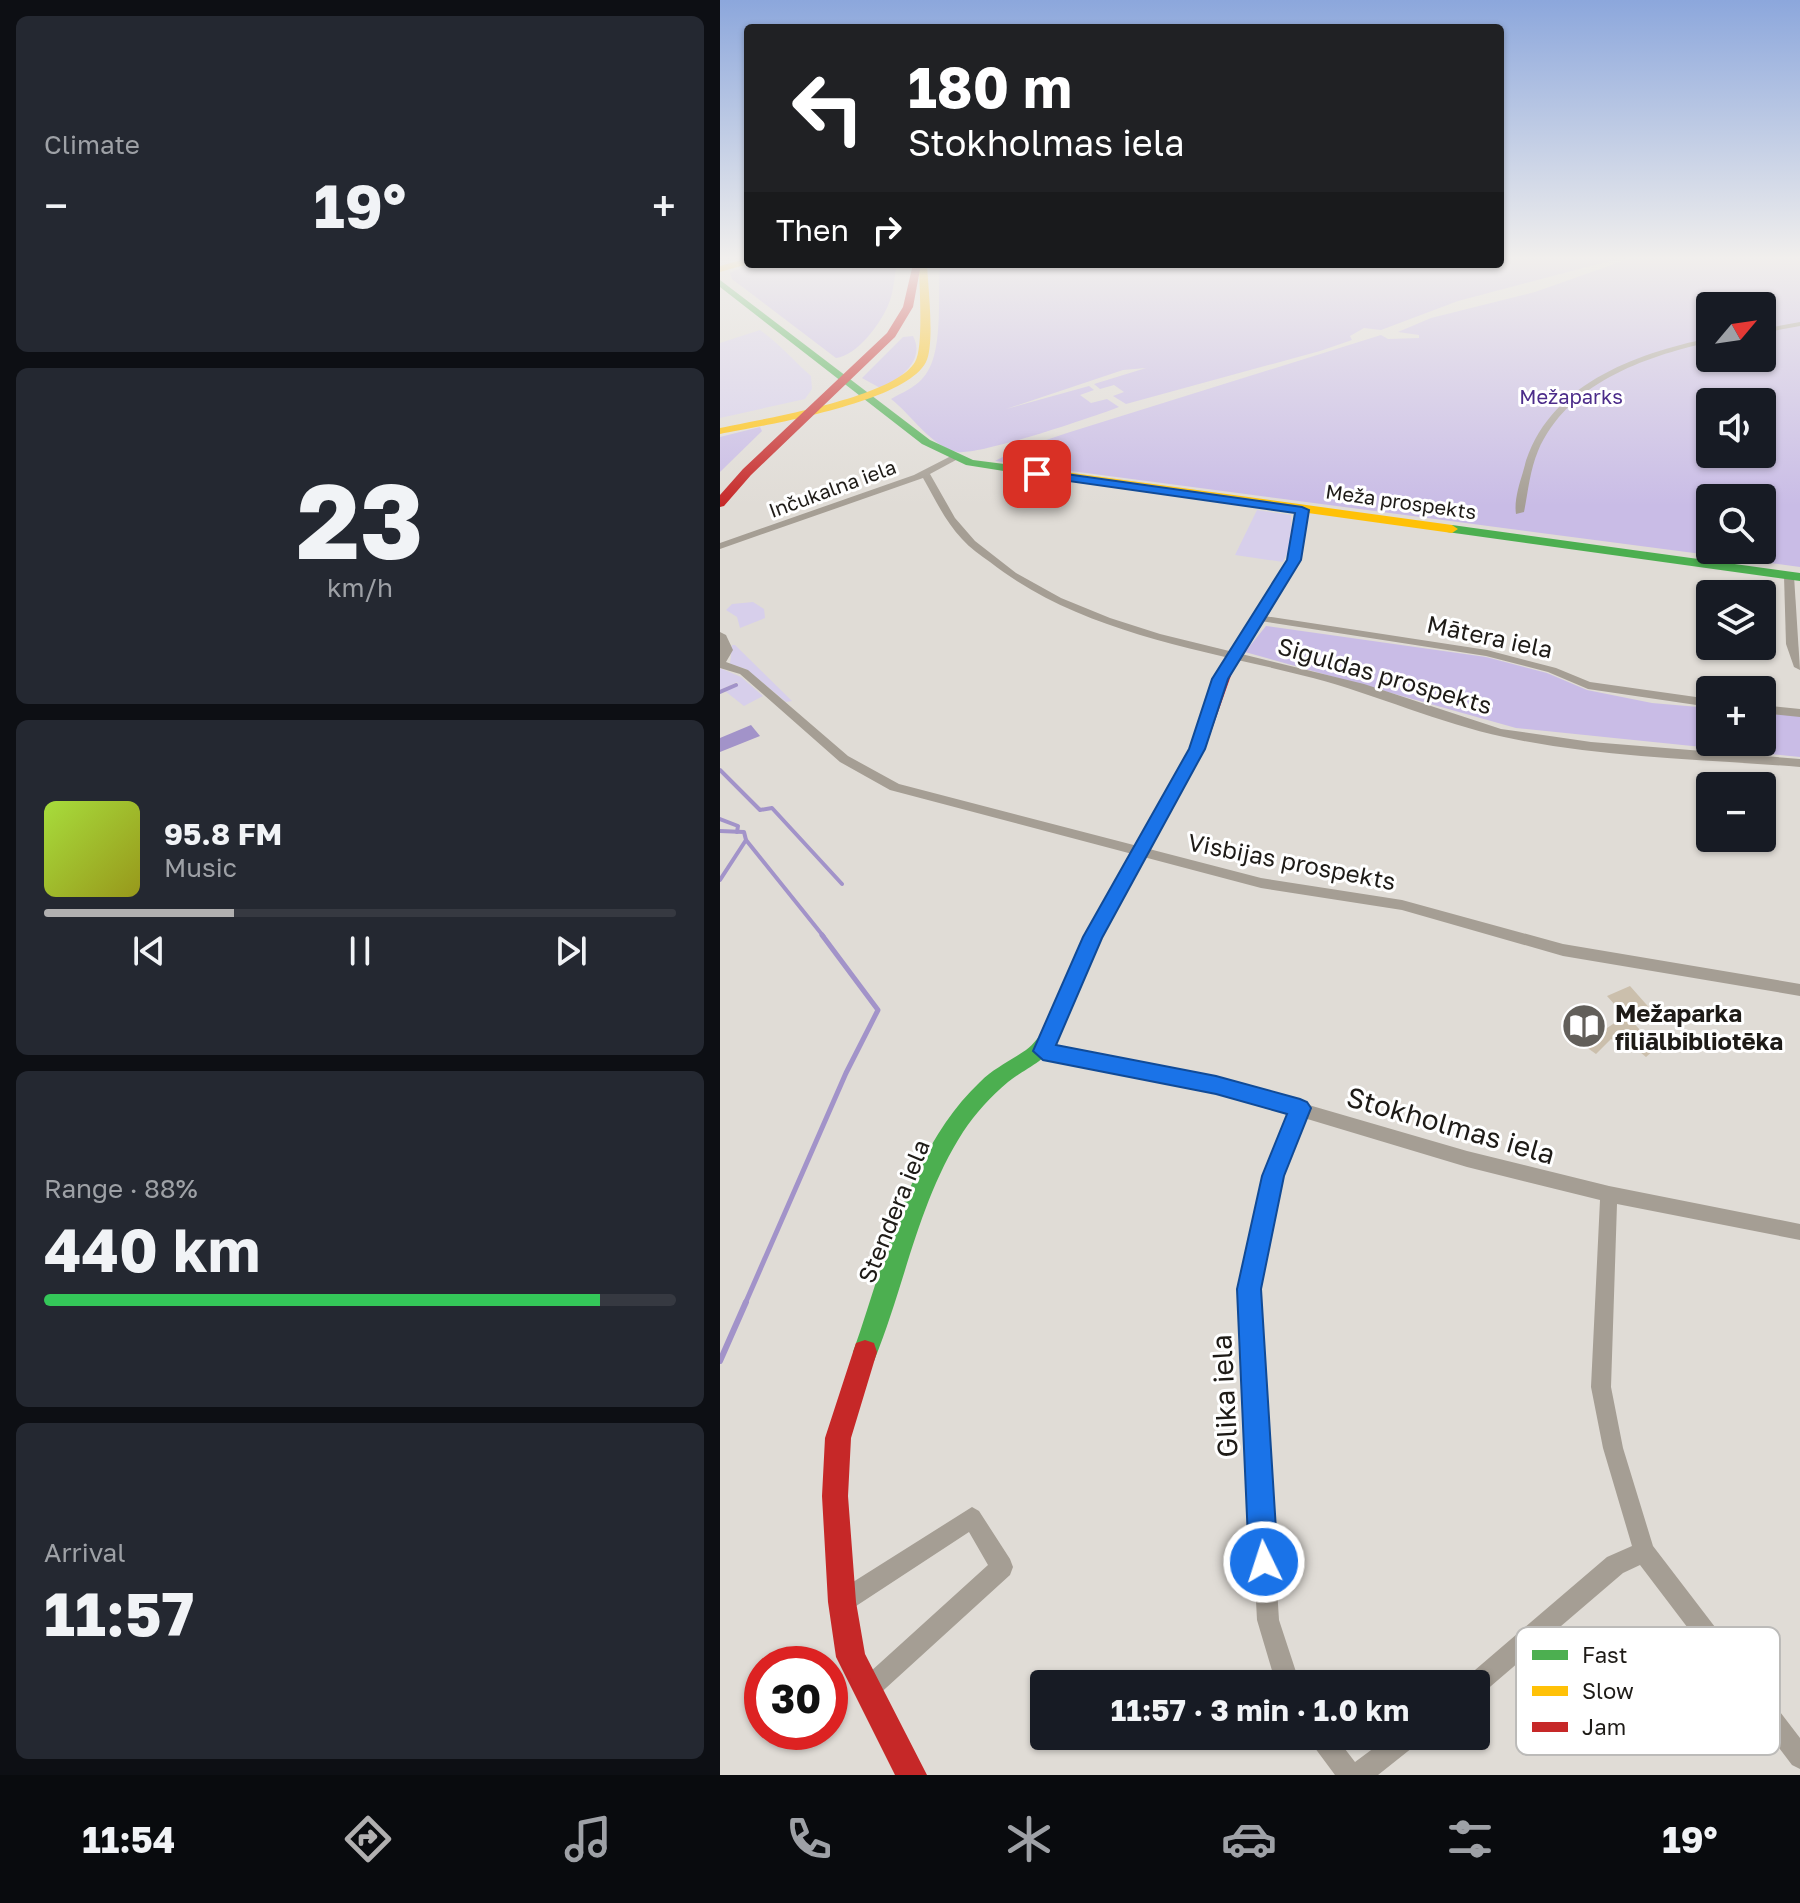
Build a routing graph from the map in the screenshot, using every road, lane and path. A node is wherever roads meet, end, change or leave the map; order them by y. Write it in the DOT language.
graph roads {
  1 [pos="793,340"];
  2 [pos="874,340"];
  3 [pos="882,340"];
  4 [pos="920,340"];
  5 [pos="1696,344"];
  6 [pos="866,396"];
  7 [pos="720,431"];
  8 [pos="953,458"];
  9 [pos="925,473"];
  10 [pos="720,485"];
  11 [pos="720,503"];
  12 [pos="1302,510"];
  13 [pos="1519,512"];
  14 [pos="720,546"];
  15 [pos="1794,577"];
  16 [pos="1258,618"];
  17 [pos="720,635"];
  18 [pos="1234,656"];
  19 [pos="720,663"];
  20 [pos="1800,667"];
  21 [pos="1696,701"];
  22 [pos="1776,710"];
  23 [pos="1800,713"];
  24 [pos="1800,763"];
  25 [pos="1137,852"];
  26 [pos="1800,990"];
  27 [pos="1043,1051"];
  28 [pos="1300,1108"];
  29 [pos="1609,1194"];
  30 [pos="1800,1232"];
  31 [pos="1644,1552"];
  32 [pos="842,1602"];
  33 [pos="1543,1627"];
  34 [pos="1701,1627"];
  35 [pos="1516,1650"];
  36 [pos="1284,1670"];
  37 [pos="1490,1672"];
  38 [pos="867,1690"];
  39 [pos="1780,1731"];
  40 [pos="1331,1750"];
  41 [pos="1391,1750"];
  42 [pos="1800,1757"];
  43 [pos="911,1775"];
  44 [pos="1350,1775"];
  45 [pos="1358,1775"];
  1 -- 6 [label="street, Meža prospekts"];
  2 -- 10 [label="street"];
  3 -- 11 [label="street"];
  4 -- 6 [label="street"];
  5 -- 13 [label="street"];
  6 -- 7 [label="street"];
  6 -- 8 [label="street, Meža prospekts"];
  8 -- 9 [label="street, Inčukalna iela"];
  8 -- 12 [label="street, Meža prospekts"];
  9 -- 14 [label="street, Inčukalna iela"];
  9 -- 18 [label="street, Siguldas prospekts"];
  12 -- 15 [label="street, Meža prospekts"];
  12 -- 16 [label="street"];
  15 -- 20 [label="street"];
  16 -- 18 [label="street"];
  16 -- 21 [label="street, Mātera iela"];
  17 -- 19 [label="street, Visbijas prospekts"];
  18 -- 24 [label="street, Siguldas prospekts"];
  18 -- 25 [label="street"];
  19 -- 25 [label="street, Visbijas prospekts"];
  22 -- 23 [label="street"];
  25 -- 26 [label="street, Visbijas prospekts"];
  25 -- 27 [label="street"];
  27 -- 28 [label="street, Stokholmas iela"];
  27 -- 32 [label="street, Stendera iela"];
  28 -- 29 [label="street, Stokholmas iela"];
  28 -- 36 [label="street, Glika iela"];
  29 -- 30 [label="street, Stokholmas iela"];
  29 -- 31 [label="street"];
  31 -- 33 [label="street"];
  31 -- 34 [label="street"];
  32 -- 38 [label="street, Stendera iela"];
  32 -- 38 [label="street"];
  35 -- 37 [label="street"];
  38 -- 43 [label="street, Stendera iela"];
  39 -- 42 [label="street"];
  40 -- 44 [label="street"];
  41 -- 45 [label="street"];
}
